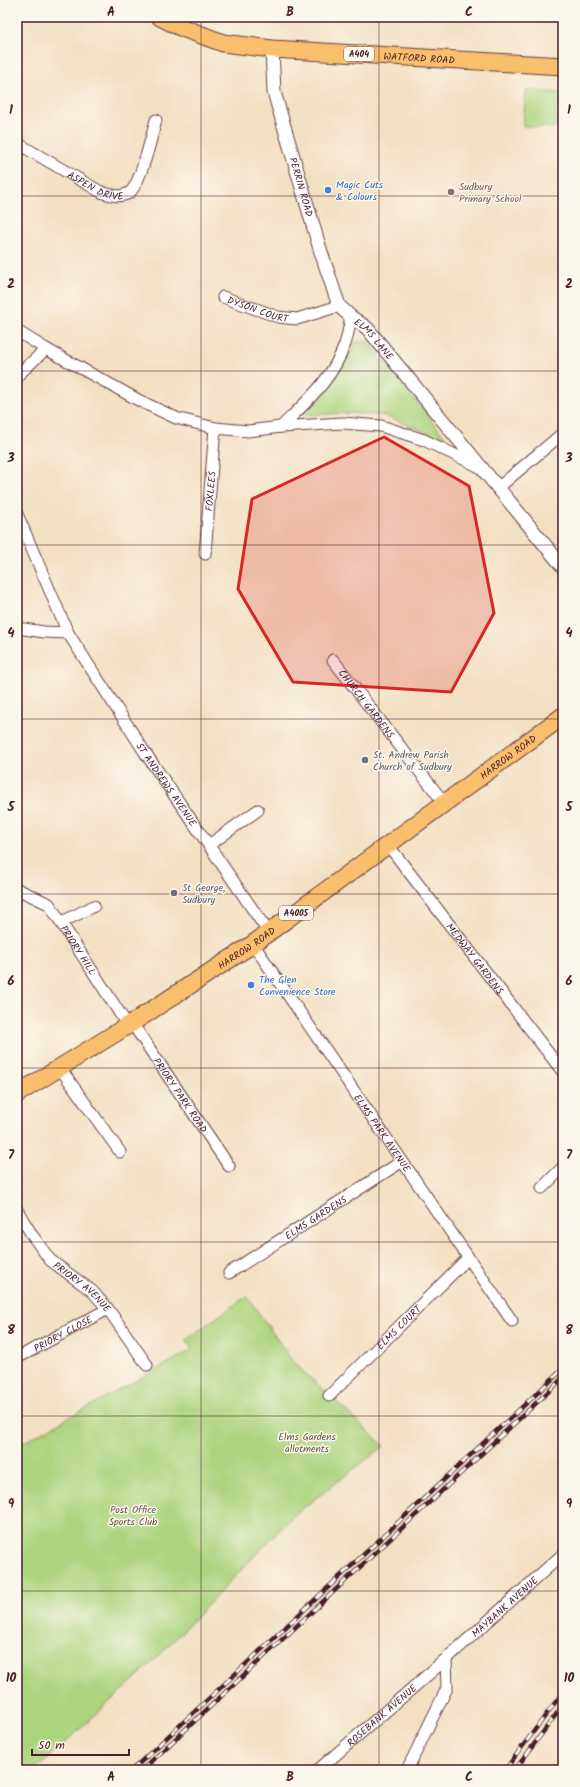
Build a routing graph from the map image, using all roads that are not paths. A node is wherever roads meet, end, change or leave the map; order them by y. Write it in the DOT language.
graph roads {
  1 [pos="160,17"];
  2 [pos="272,49"];
  3 [pos="563,66"];
  4 [pos="156,120"];
  5 [pos="17,143"];
  6 [pos="223,297"];
  7 [pos="339,306"];
  8 [pos="351,317"];
  9 [pos="17,331"];
  10 [pos="46,349"];
  11 [pos="17,378"];
  12 [pos="281,427"];
  13 [pos="215,428"];
  14 [pos="563,433"];
  15 [pos="480,467"];
  16 [pos="499,487"];
  17 [pos="17,514"];
  18 [pos="205,554"];
  19 [pos="563,567"];
  20 [pos="17,628"];
  21 [pos="68,633"];
  22 [pos="332,660"];
  23 [pos="563,716"];
  24 [pos="445,804"];
  25 [pos="258,810"];
  26 [pos="209,845"];
  27 [pos="388,845"];
  28 [pos="17,889"];
  29 [pos="94,906"];
  30 [pos="62,922"];
  31 [pos="269,933"];
  32 [pos="253,944"];
  33 [pos="130,1024"];
  34 [pos="60,1068"];
  35 [pos="563,1072"];
  36 [pos="17,1094"];
  37 [pos="120,1152"];
  38 [pos="402,1162"];
  39 [pos="229,1166"];
  40 [pos="563,1167"];
  41 [pos="542,1188"];
  42 [pos="17,1210"];
  43 [pos="468,1258"];
  44 [pos="229,1273"];
  45 [pos="108,1309"];
  46 [pos="512,1321"];
  47 [pos="17,1358"];
  48 [pos="147,1365"];
  49 [pos="329,1396"];
  50 [pos="563,1554"];
  51 [pos="446,1659"];
  52 [pos="318,1770"];
  53 [pos="407,1770"];
  1 -- 2 [label="main road, WATFORD ROAD / A404"];
  2 -- 3 [label="main road, WATFORD ROAD / A404"];
  2 -- 7 [label="street, PERRIN ROAD"];
  4 -- 5 [label="street, ASPEN DRIVE"];
  6 -- 7 [label="street, DYSON COURT"];
  7 -- 8 [label="street, PERRIN ROAD"];
  8 -- 12 [label="street, ELMS LANE"];
  8 -- 15 [label="street, ELMS LANE"];
  9 -- 10 [label="street, ELMS LANE"];
  10 -- 11 [label="street"];
  10 -- 13 [label="street, ELMS LANE"];
  12 -- 13 [label="street, ELMS LANE"];
  12 -- 15 [label="street, ELMS LANE"];
  13 -- 18 [label="street, FOXLEES"];
  14 -- 16 [label="street"];
  15 -- 16 [label="street, ELMS LANE"];
  16 -- 19 [label="street, ELMS LANE"];
  17 -- 21 [label="street, ST ANDREWS AVENUE"];
  20 -- 21 [label="street"];
  21 -- 26 [label="street, ST ANDREWS AVENUE"];
  22 -- 24 [label="street, CHURCH GARDENS"];
  23 -- 24 [label="main road, HARROW ROAD / A4005"];
  24 -- 27 [label="main road, HARROW ROAD / A4005"];
  25 -- 26 [label="street"];
  26 -- 31 [label="street, ST ANDREWS AVENUE"];
  27 -- 31 [label="main road, HARROW ROAD / A4005"];
  27 -- 35 [label="street, MEDWAY GARDENS"];
  28 -- 30 [label="street, PRIORY HILL"];
  29 -- 30 [label="street"];
  30 -- 33 [label="street, PRIORY HILL"];
  31 -- 32 [label="main road, HARROW ROAD / A4005"];
  32 -- 33 [label="main road, HARROW ROAD / A4005"];
  32 -- 38 [label="street, ELMS PARK AVENUE"];
  33 -- 34 [label="main road, HARROW ROAD / A4005"];
  33 -- 39 [label="street, PRIORY PARK ROAD"];
  34 -- 36 [label="main road, HARROW ROAD / A4005"];
  34 -- 37 [label="street"];
  38 -- 43 [label="street, ELMS PARK AVENUE"];
  38 -- 44 [label="street, ELMS GARDENS"];
  40 -- 41 [label="street"];
  42 -- 45 [label="street, PRIORY AVENUE"];
  43 -- 46 [label="street, ELMS PARK AVENUE"];
  43 -- 49 [label="street, ELMS COURT"];
  45 -- 47 [label="street, PRIORY CLOSE"];
  45 -- 48 [label="street, PRIORY AVENUE"];
  50 -- 51 [label="street, MAYBANK AVENUE"];
  51 -- 52 [label="street, ROSEBANK AVENUE"];
  51 -- 53 [label="street"];
}
